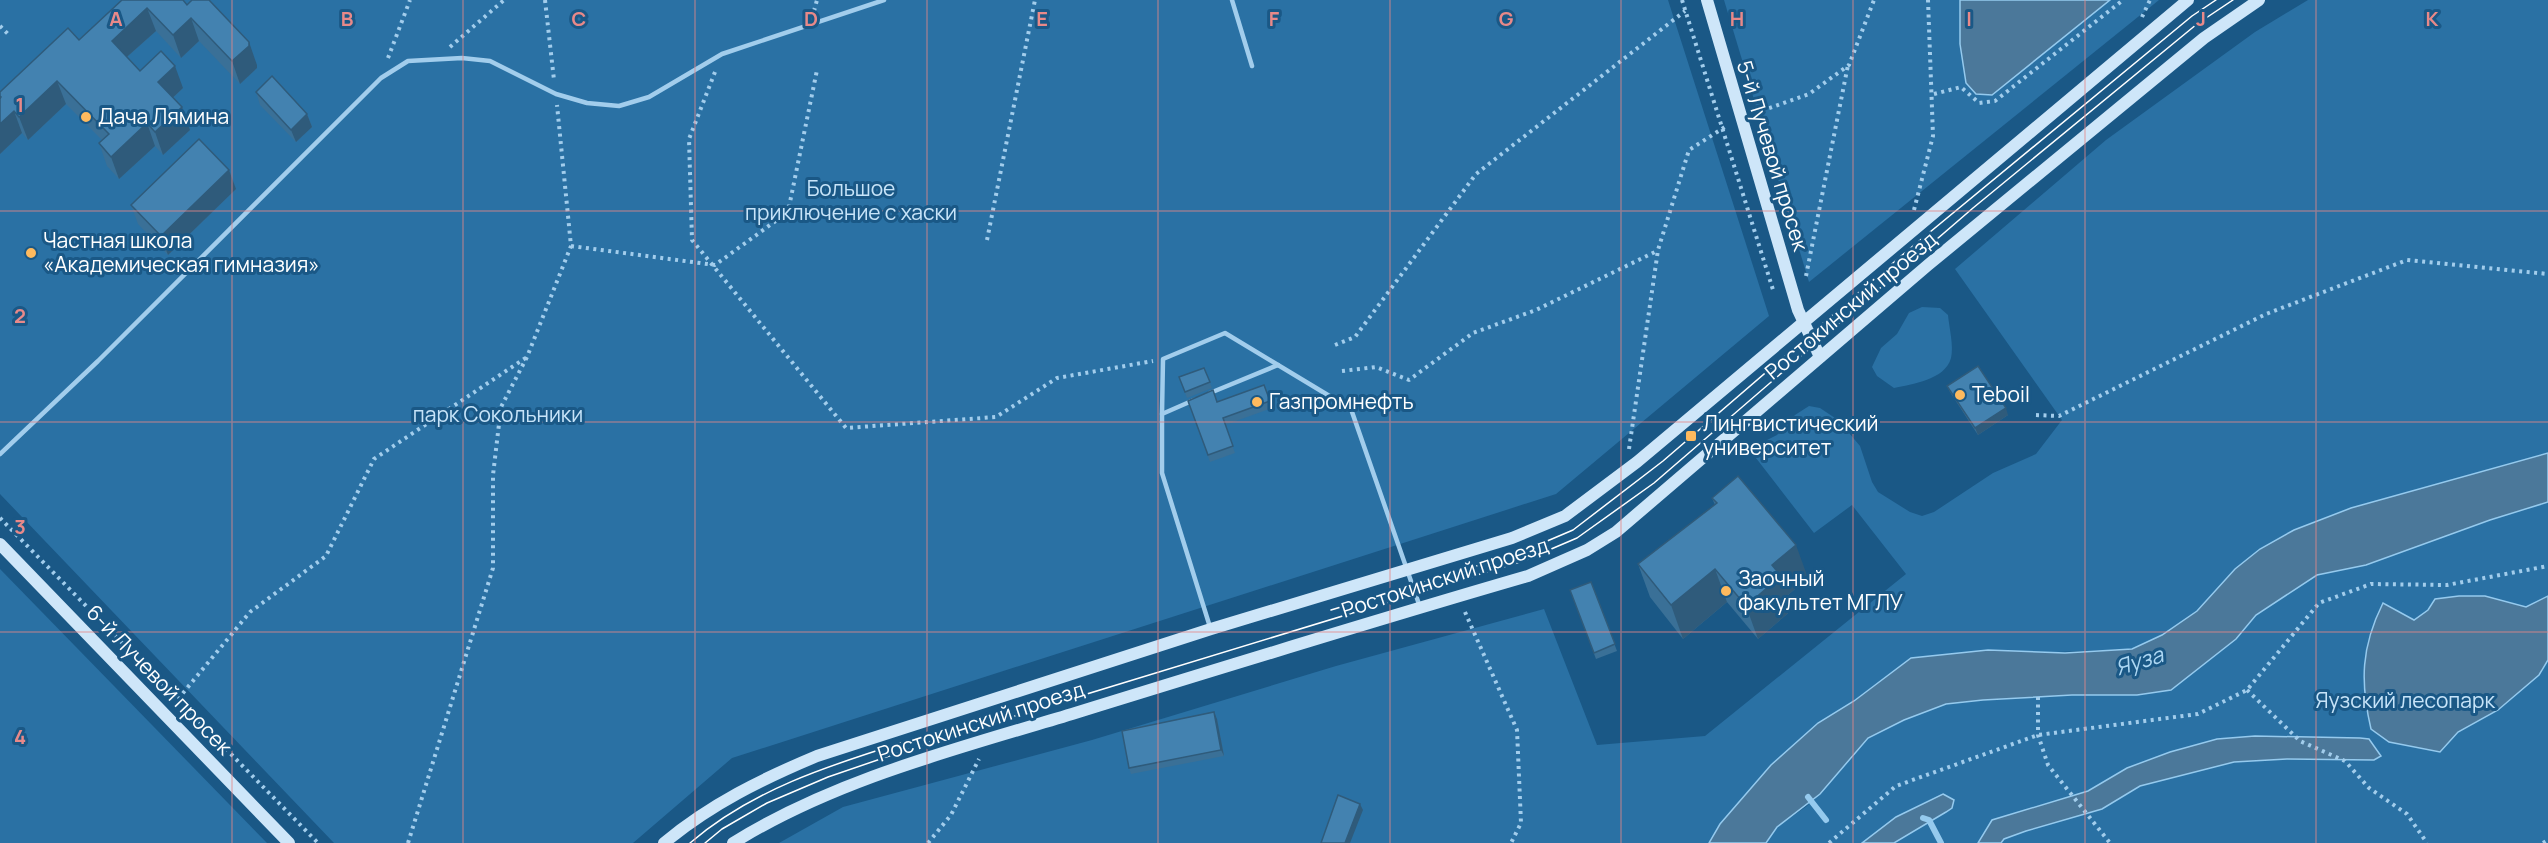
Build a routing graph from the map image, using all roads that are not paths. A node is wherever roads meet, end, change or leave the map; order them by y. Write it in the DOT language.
graph roads {
  1 [pos="884,0"];
  2 [pos="1232,0"];
  3 [pos="1707,0"];
  4 [pos="2188,0"];
  5 [pos="2259,0"];
  6 [pos="1252,66"];
  7 [pos="1801,316"];
  8 [pos="1820,357"];
  9 [pos="1278,365"];
  10 [pos="1162,414"];
  11 [pos="0,454"];
  12 [pos="0,544"];
  13 [pos="1409,569"];
  14 [pos="1420,607"];
  15 [pos="1211,629"];
  16 [pos="290,843"];
  17 [pos="664,843"];
  18 [pos="733,843"];
  1 -- 11 [label="lane"];
  2 -- 6 [label="lane"];
  3 -- 7 [label="main road, 5-й Лучевой просек"];
  4 -- 7 [label="main road, Ростокинский проезд"];
  5 -- 8 [label="main road, Ростокинский проезд"];
  7 -- 8 [label="main road, 5-й Лучевой просек"];
  7 -- 13 [label="main road, Ростокинский проезд"];
  8 -- 14 [label="main road, Ростокинский проезд"];
  9 -- 10 [label="lane"];
  9 -- 10 [label="lane"];
  9 -- 13 [label="lane"];
  10 -- 15 [label="lane"];
  12 -- 16 [label="main road, 6-й Лучевой просек"];
  13 -- 14 [label="lane"];
  13 -- 15 [label="main road, Ростокинский проезд"];
  14 -- 18 [label="main road, Ростокинский проезд"];
  15 -- 17 [label="main road, Ростокинский проезд"];
}
